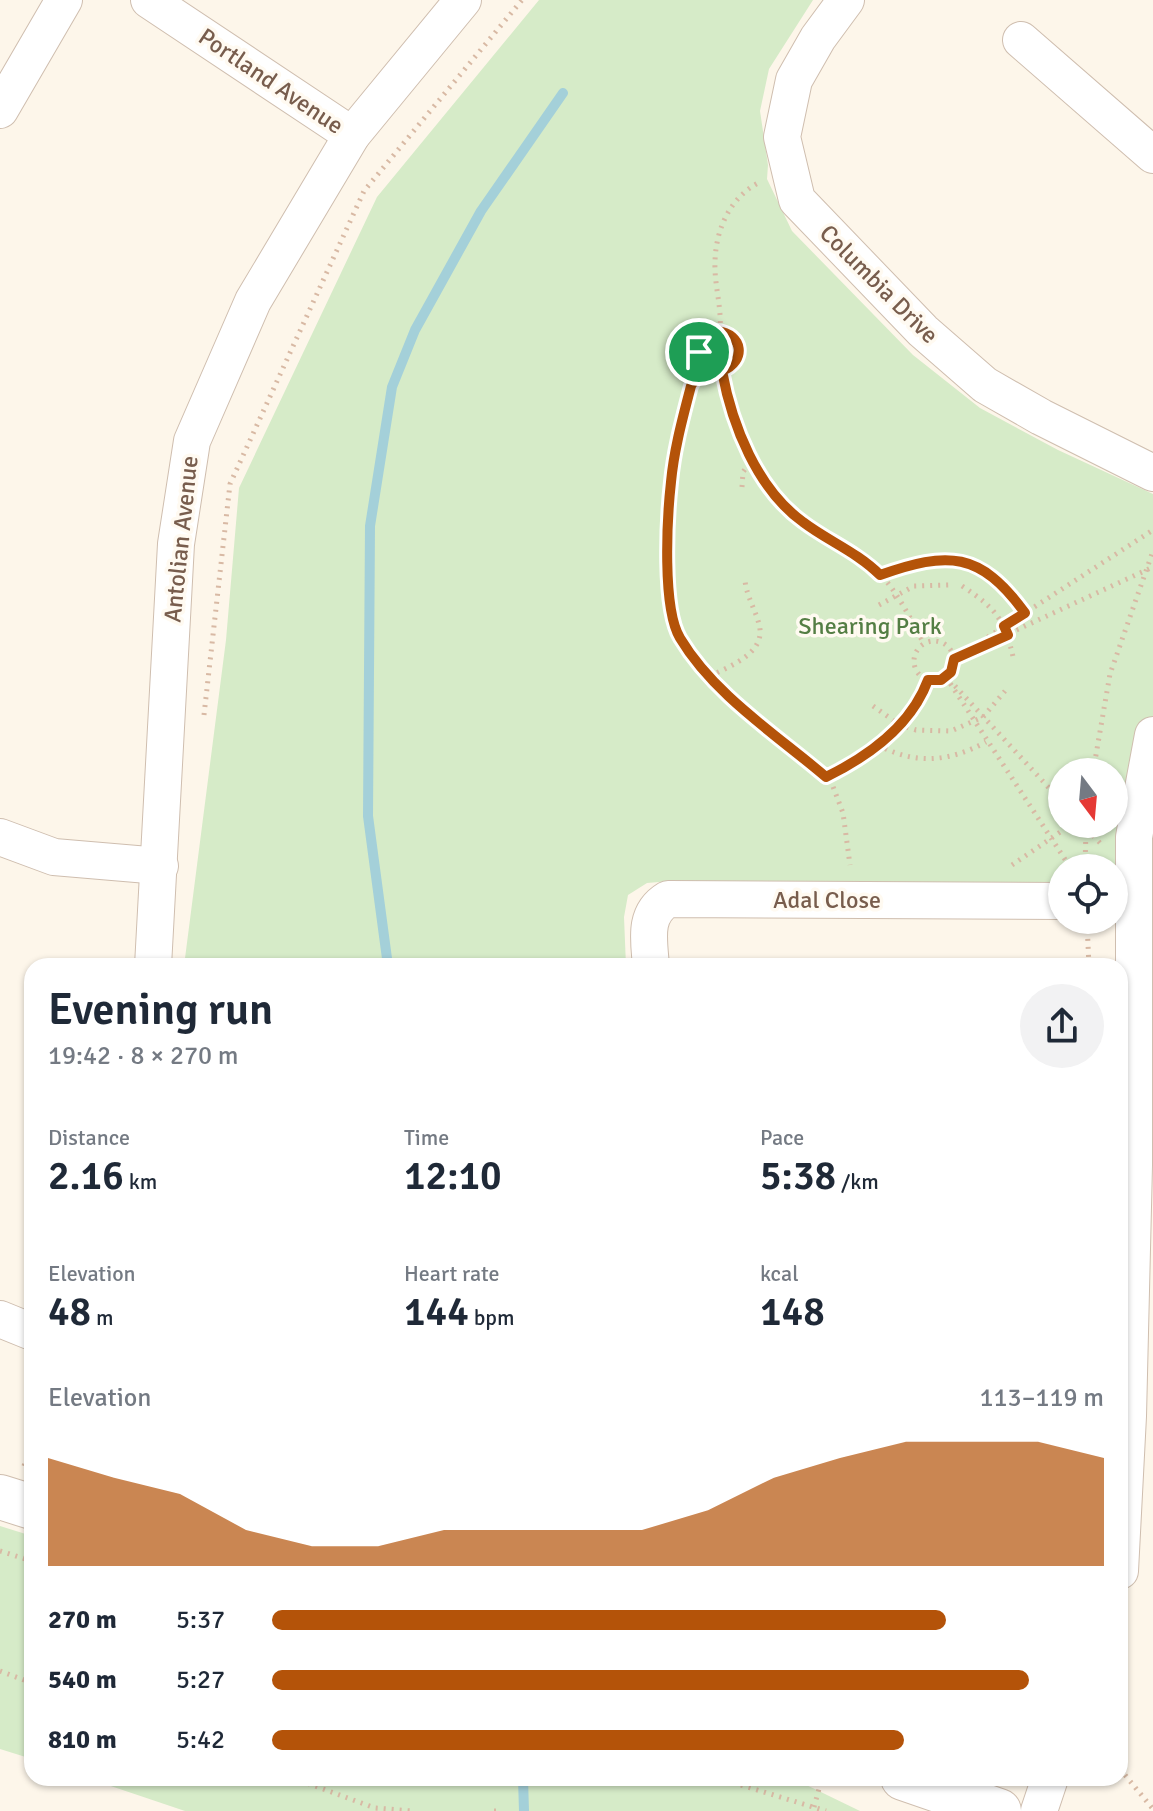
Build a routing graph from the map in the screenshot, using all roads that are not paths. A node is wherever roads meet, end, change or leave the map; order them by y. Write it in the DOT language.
graph roads {
  1 [pos="64,0"];
  2 [pos="463,0"];
  3 [pos="846,0"];
  4 [pos="163,4"];
  5 [pos="1021,40"];
  6 [pos="0,110"];
  7 [pos="1146,134"];
  8 [pos="352,135"];
  9 [pos="1153,473"];
  10 [pos="1153,735"];
  11 [pos="0,837"];
  12 [pos="1144,860"];
  13 [pos="160,866"];
  14 [pos="1128,893"];
  15 [pos="1048,901"];
  16 [pos="1125,934"];
  17 [pos="154,958"];
  18 [pos="651,958"];
  19 [pos="1126,958"];
  20 [pos="1128,1007"];
  21 [pos="0,1319"];
  22 [pos="24,1329"];
  23 [pos="1128,1416"];
  24 [pos="0,1497"];
  25 [pos="24,1504"];
  26 [pos="919,1786"];
  27 [pos="1047,1786"];
  28 [pos="954,1804"];
  29 [pos="999,1811"];
  30 [pos="1039,1811"];
  1 -- 6 [label="street"];
  2 -- 8 [label="street, Antolian Avenue"];
  3 -- 9 [label="street, Columbia Drive"];
  4 -- 8 [label="street, Portland Avenue"];
  5 -- 7 [label="street"];
  8 -- 13 [label="street, Antolian Avenue"];
  10 -- 12 [label="street"];
  11 -- 13 [label="street"];
  12 -- 14 [label="street"];
  13 -- 17 [label="street, Antolian Avenue"];
  15 -- 18 [label="street, Adal Close"];
  16 -- 19 [label="street"];
  20 -- 23 [label="street"];
  21 -- 22 [label="street"];
  24 -- 25 [label="street"];
  26 -- 28 [label="street"];
  27 -- 30 [label="street"];
  28 -- 29 [label="street"];
}
